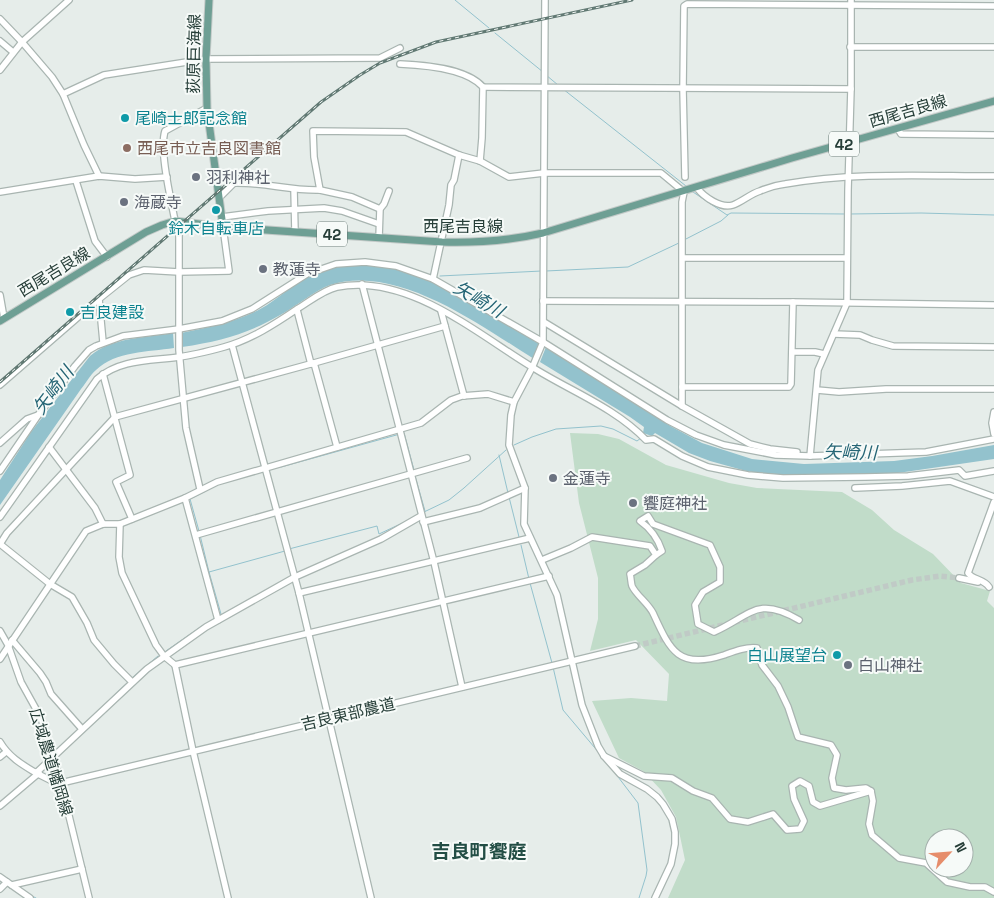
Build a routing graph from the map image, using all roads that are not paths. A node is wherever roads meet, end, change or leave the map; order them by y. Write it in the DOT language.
graph roads {
  1 [pos="69,0"];
  2 [pos="209,0"];
  3 [pos="545,0"];
  4 [pos="61,2"];
  5 [pos="850,2"];
  6 [pos="994,6"];
  7 [pos="0,19"];
  8 [pos="0,41"];
  9 [pos="22,42"];
  10 [pos="850,47"];
  11 [pos="994,47"];
  12 [pos="400,48"];
  13 [pos="13,52"];
  14 [pos="206,59"];
  15 [pos="400,64"];
  16 [pos="0,70"];
  17 [pos="544,85"];
  18 [pos="483,87"];
  19 [pos="683,88"];
  20 [pos="851,89"];
  21 [pos="63,94"];
  22 [pos="994,101"];
  23 [pos="207,108"];
  24 [pos="898,129"];
  25 [pos="994,136"];
  26 [pos="849,142"];
  27 [pos="460,155"];
  28 [pos="480,161"];
  29 [pos="544,173"];
  30 [pos="99,176"];
  31 [pos="994,176"];
  32 [pos="848,177"];
  33 [pos="167,178"];
  34 [pos="685,178"];
  35 [pos="76,180"];
  36 [pos="696,188"];
  37 [pos="294,189"];
  38 [pos="320,190"];
  39 [pos="0,192"];
  40 [pos="389,192"];
  41 [pos="684,192"];
  42 [pos="220,196"];
  43 [pos="380,208"];
  44 [pos="294,209"];
  45 [pos="222,217"];
  46 [pos="175,221"];
  47 [pos="188,222"];
  48 [pos="379,224"];
  49 [pos="224,227"];
  50 [pos="295,232"];
  51 [pos="543,233"];
  52 [pos="379,238"];
  53 [pos="442,242"];
  54 [pos="107,257"];
  55 [pos="683,258"];
  56 [pos="847,258"];
  57 [pos="179,272"];
  58 [pos="432,279"];
  59 [pos="362,284"];
  60 [pos="0,295"];
  61 [pos="99,299"];
  62 [pos="543,301"];
  63 [pos="682,302"];
  64 [pos="793,302"];
  65 [pos="847,303"];
  66 [pos="994,305"];
  67 [pos="296,310"];
  68 [pos="441,311"];
  69 [pos="2,319"];
  70 [pos="544,322"];
  71 [pos="445,326"];
  72 [pos="178,331"];
  73 [pos="834,334"];
  74 [pos="103,342"];
  75 [pos="543,344"];
  76 [pos="232,345"];
  77 [pos="378,345"];
  78 [pos="994,347"];
  79 [pos="792,352"];
  80 [pos="180,353"];
  81 [pos="824,354"];
  82 [pos="312,364"];
  83 [pos="532,368"];
  84 [pos="103,374"];
  85 [pos="242,383"];
  86 [pos="0,385"];
  87 [pos="682,387"];
  88 [pos="994,389"];
  89 [pos="817,390"];
  90 [pos="464,396"];
  91 [pos="184,399"];
  92 [pos="514,402"];
  93 [pos="682,406"];
  94 [pos="994,412"];
  95 [pos="39,414"];
  96 [pos="115,417"];
  97 [pos="399,430"];
  98 [pos="994,434"];
  99 [pos="994,439"];
  100 [pos="0,443"];
  101 [pos="49,447"];
  102 [pos="337,447"];
  103 [pos="810,454"];
  104 [pos="467,458"];
  105 [pos="68,469"];
  106 [pos="265,469"];
  107 [pos="0,471"];
  108 [pos="994,471"];
  109 [pos="412,473"];
  110 [pos="525,488"];
  111 [pos="855,488"];
  112 [pos="200,489"];
  113 [pos="994,496"];
  114 [pos="185,498"];
  115 [pos="994,502"];
  116 [pos="276,512"];
  117 [pos="0,517"];
  118 [pos="132,519"];
  119 [pos="422,519"];
  120 [pos="103,524"];
  121 [pos="120,524"];
  122 [pos="196,535"];
  123 [pos="530,538"];
  124 [pos="0,544"];
  125 [pos="656,555"];
  126 [pos="542,560"];
  127 [pos="434,562"];
  128 [pos="549,576"];
  129 [pos="295,577"];
  130 [pos="959,578"];
  131 [pos="50,584"];
  132 [pos="991,588"];
  133 [pos="299,593"];
  134 [pos="443,603"];
  135 [pos="218,620"];
  136 [pos="799,620"];
  137 [pos="0,631"];
  138 [pos="308,634"];
  139 [pos="10,643"];
  140 [pos="635,646"];
  141 [pos="164,656"];
  142 [pos="0,659"];
  143 [pos="571,662"];
  144 [pos="175,665"];
  145 [pos="132,682"];
  146 [pos="462,687"];
  147 [pos="328,719"];
  148 [pos="82,729"];
  149 [pos="0,742"];
  150 [pos="193,751"];
  151 [pos="6,752"];
  152 [pos="604,756"];
  153 [pos="0,757"];
  154 [pos="52,757"];
  155 [pos="37,773"];
  156 [pos="61,783"];
  157 [pos="871,791"];
  158 [pos="0,806"];
  159 [pos="82,869"];
  160 [pos="0,877"];
  161 [pos="12,884"];
  162 [pos="0,889"];
  163 [pos="994,890"];
  164 [pos="30,898"];
  165 [pos="89,898"];
  166 [pos="228,898"];
  167 [pos="371,898"];
  168 [pos="655,898"];
  1 -- 4 [label="street"];
  2 -- 14 [label="main road, 荻原巨海線"];
  3 -- 17 [label="street"];
  4 -- 9 [label="street"];
  5 -- 6 [label="street"];
  5 -- 10 [label="street"];
  5 -- 19 [label="street"];
  7 -- 9 [label="street"];
  8 -- 13 [label="street"];
  9 -- 13 [label="street"];
  9 -- 21 [label="street"];
  10 -- 11 [label="street"];
  10 -- 20 [label="street"];
  12 -- 14 [label="street"];
  13 -- 16 [label="street"];
  14 -- 21 [label="street"];
  14 -- 23 [label="main road, 荻原巨海線"];
  15 -- 18 [label="street"];
  17 -- 18 [label="street"];
  17 -- 19 [label="street"];
  17 -- 29 [label="street"];
  18 -- 28 [label="street"];
  19 -- 20 [label="street"];
  19 -- 34 [label="street"];
  20 -- 26 [label="street"];
  21 -- 30 [label="street"];
  22 -- 24 [label="main road, 西尾吉良線 / 42"];
  23 -- 33 [label="street"];
  23 -- 42 [label="main road, 荻原巨海線"];
  24 -- 25 [label="street"];
  24 -- 26 [label="main road, 西尾吉良線 / 42"];
  26 -- 32 [label="street"];
  26 -- 36 [label="main road, 西尾吉良線 / 42"];
  27 -- 28 [label="street"];
  27 -- 38 [label="street"];
  27 -- 53 [label="street"];
  28 -- 29 [label="street"];
  29 -- 41 [label="street"];
  29 -- 51 [label="street"];
  30 -- 33 [label="street"];
  30 -- 35 [label="street"];
  31 -- 32 [label="street"];
  32 -- 36 [label="street"];
  32 -- 56 [label="street"];
  33 -- 46 [label="street"];
  35 -- 39 [label="street"];
  35 -- 54 [label="street"];
  36 -- 41 [label="main road, 西尾吉良線 / 42"];
  37 -- 38 [label="street"];
  37 -- 42 [label="street"];
  37 -- 44 [label="street"];
  38 -- 43 [label="street"];
  40 -- 43 [label="street"];
  41 -- 51 [label="main road, 西尾吉良線 / 42"];
  41 -- 55 [label="street"];
  42 -- 45 [label="main road, 荻原巨海線"];
  43 -- 48 [label="street"];
  44 -- 45 [label="street"];
  44 -- 48 [label="street"];
  44 -- 50 [label="street"];
  45 -- 49 [label="main road, 荻原巨海線"];
  46 -- 47 [label="main road, 西尾吉良線 / 42"];
  46 -- 54 [label="main road, 西尾吉良線 / 42"];
  47 -- 49 [label="main road, 西尾吉良線 / 42"];
  47 -- 57 [label="street"];
  48 -- 52 [label="street"];
  49 -- 50 [label="main road, 西尾吉良線 / 42"];
  49 -- 57 [label="street"];
  50 -- 52 [label="main road, 西尾吉良線 / 42"];
  51 -- 53 [label="main road, 西尾吉良線 / 42"];
  51 -- 62 [label="street"];
  52 -- 53 [label="main road, 西尾吉良線 / 42"];
  53 -- 58 [label="street"];
  54 -- 69 [label="main road, 西尾吉良線 / 42"];
  55 -- 56 [label="street"];
  55 -- 63 [label="street"];
  56 -- 65 [label="street"];
  57 -- 61 [label="street"];
  57 -- 72 [label="street"];
  58 -- 72 [label="street"];
  58 -- 75 [label="street"];
  59 -- 67 [label="street"];
  59 -- 68 [label="street"];
  59 -- 77 [label="street"];
  60 -- 69 [label="street"];
  61 -- 74 [label="street"];
  61 -- 86 [label="street"];
  62 -- 63 [label="street"];
  62 -- 70 [label="street"];
  63 -- 64 [label="street"];
  63 -- 87 [label="street"];
  64 -- 65 [label="street"];
  64 -- 79 [label="street"];
  65 -- 66 [label="street"];
  65 -- 73 [label="street"];
  67 -- 76 [label="street"];
  67 -- 82 [label="street"];
  68 -- 71 [label="street"];
  68 -- 83 [label="street"];
  70 -- 75 [label="street"];
  70 -- 93 [label="street"];
  71 -- 77 [label="street"];
  71 -- 90 [label="street"];
  72 -- 74 [label="street"];
  72 -- 80 [label="street"];
  73 -- 78 [label="street"];
  73 -- 81 [label="street"];
  74 -- 95 [label="street"];
  75 -- 83 [label="street"];
  75 -- 103 [label="street"];
  76 -- 80 [label="street"];
  76 -- 85 [label="street"];
  77 -- 82 [label="street"];
  77 -- 97 [label="street"];
  79 -- 81 [label="street"];
  79 -- 87 [label="street"];
  80 -- 84 [label="street"];
  80 -- 91 [label="street"];
  81 -- 89 [label="street"];
  82 -- 85 [label="street"];
  82 -- 102 [label="street"];
  83 -- 92 [label="street"];
  83 -- 108 [label="street"];
  84 -- 96 [label="street"];
  84 -- 101 [label="street"];
  85 -- 91 [label="street"];
  85 -- 106 [label="street"];
  87 -- 93 [label="street"];
  88 -- 89 [label="street"];
  89 -- 103 [label="street"];
  90 -- 92 [label="street"];
  90 -- 97 [label="street"];
  91 -- 96 [label="street"];
  91 -- 112 [label="street"];
  92 -- 110 [label="street"];
  93 -- 103 [label="street"];
  94 -- 98 [label="street"];
  95 -- 100 [label="street"];
  95 -- 107 [label="street"];
  96 -- 105 [label="street"];
  96 -- 118 [label="street"];
  97 -- 102 [label="street"];
  97 -- 109 [label="street"];
  99 -- 103 [label="street"];
  101 -- 105 [label="street"];
  101 -- 117 [label="street"];
  102 -- 106 [label="street"];
  104 -- 109 [label="street"];
  105 -- 120 [label="street"];
  105 -- 124 [label="street"];
  106 -- 112 [label="street"];
  106 -- 116 [label="street"];
  109 -- 116 [label="street"];
  109 -- 119 [label="street"];
  110 -- 119 [label="street"];
  110 -- 123 [label="street"];
  111 -- 113 [label="street"];
  112 -- 114 [label="street"];
  114 -- 118 [label="street"];
  114 -- 122 [label="street"];
  115 -- 132 [label="street"];
  116 -- 122 [label="street"];
  116 -- 129 [label="street"];
  118 -- 121 [label="street"];
  119 -- 127 [label="street"];
  119 -- 129 [label="street"];
  120 -- 121 [label="street"];
  120 -- 131 [label="street"];
  121 -- 141 [label="street"];
  122 -- 135 [label="street"];
  123 -- 126 [label="street"];
  123 -- 127 [label="street"];
  124 -- 131 [label="street"];
  125 -- 126 [label="street"];
  125 -- 136 [label="street"];
  125 -- 157 [label="street"];
  126 -- 128 [label="street"];
  127 -- 133 [label="street"];
  127 -- 134 [label="street"];
  128 -- 134 [label="street"];
  128 -- 143 [label="street"];
  129 -- 133 [label="street"];
  129 -- 135 [label="street"];
  130 -- 132 [label="street"];
  131 -- 139 [label="street"];
  131 -- 145 [label="street"];
  133 -- 138 [label="street"];
  134 -- 138 [label="street"];
  134 -- 146 [label="street"];
  135 -- 141 [label="street"];
  137 -- 139 [label="street, 広域農道幡岡線"];
  138 -- 144 [label="street"];
  138 -- 147 [label="street"];
  139 -- 142 [label="street"];
  139 -- 148 [label="street"];
  139 -- 154 [label="street, 広域農道幡岡線"];
  140 -- 143 [label="street, 吉良東部農道"];
  141 -- 144 [label="street"];
  141 -- 145 [label="street"];
  143 -- 146 [label="street, 吉良東部農道"];
  143 -- 152 [label="street"];
  144 -- 150 [label="street"];
  145 -- 148 [label="street"];
  146 -- 147 [label="street, 吉良東部農道"];
  147 -- 150 [label="street, 吉良東部農道"];
  147 -- 167 [label="street"];
  148 -- 154 [label="street"];
  149 -- 151 [label="street"];
  150 -- 156 [label="street, 吉良東部農道"];
  150 -- 166 [label="street"];
  151 -- 153 [label="street"];
  151 -- 155 [label="street"];
  152 -- 157 [label="street"];
  152 -- 168 [label="street"];
  154 -- 155 [label="street"];
  154 -- 156 [label="street, 広域農道幡岡線"];
  155 -- 156 [label="street"];
  155 -- 158 [label="street"];
  156 -- 159 [label="street, 広域農道幡岡線"];
  157 -- 163 [label="street"];
  159 -- 161 [label="street"];
  159 -- 165 [label="street, 広域農道幡岡線"];
  160 -- 161 [label="street"];
  161 -- 162 [label="street"];
  161 -- 164 [label="street"];
}
